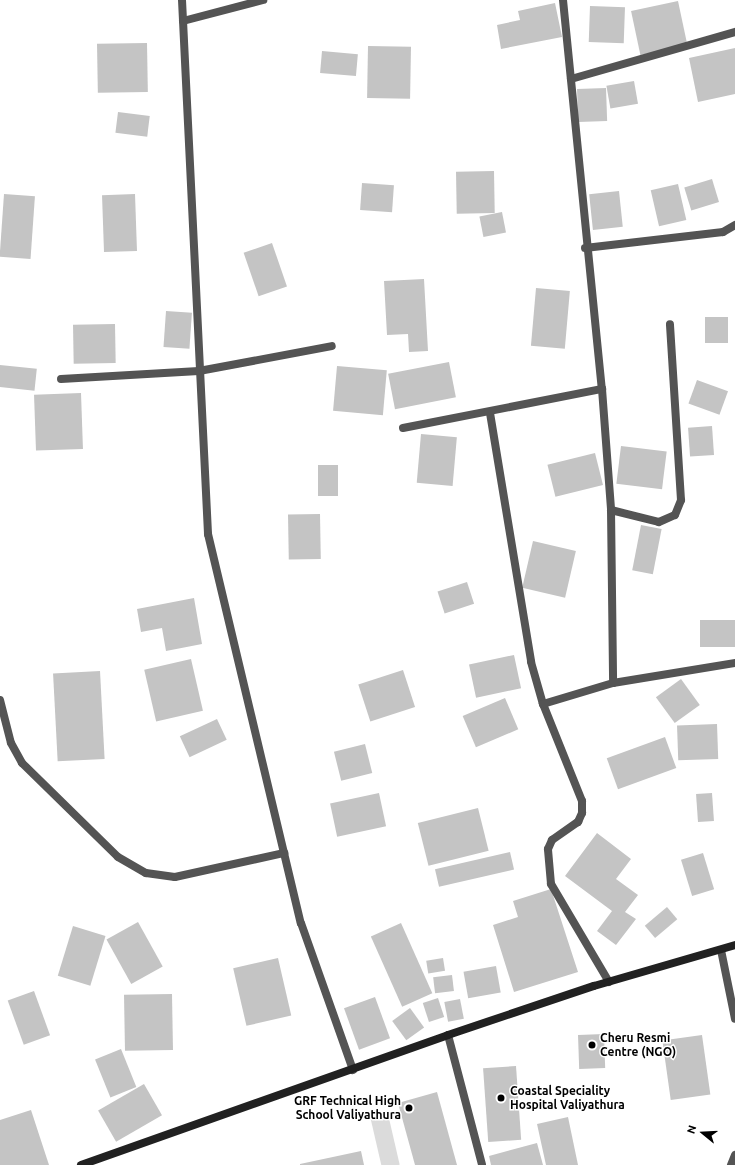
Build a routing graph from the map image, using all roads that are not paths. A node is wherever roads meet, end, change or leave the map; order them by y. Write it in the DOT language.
graph roads {
  1 [pos="182,0"];
  2 [pos="262,0"];
  3 [pos="563,0"];
  4 [pos="183,21"];
  5 [pos="735,32"];
  6 [pos="571,79"];
  7 [pos="735,225"];
  8 [pos="586,248"];
  9 [pos="670,324"];
  10 [pos="332,346"];
  11 [pos="199,371"];
  12 [pos="61,379"];
  13 [pos="602,389"];
  14 [pos="490,413"];
  15 [pos="403,428"];
  16 [pos="611,510"];
  17 [pos="735,663"];
  18 [pos="613,683"];
  19 [pos="0,700"];
  20 [pos="543,704"];
  21 [pos="284,853"];
  22 [pos="735,945"];
  23 [pos="721,950"];
  24 [pos="609,982"];
  25 [pos="735,1018"];
  26 [pos="448,1035"];
  27 [pos="353,1070"];
  28 [pos="735,1155"];
  29 [pos="81,1165"];
  30 [pos="482,1165"];
  31 [pos="731,1165"];
  1 -- 4 [label="street"];
  2 -- 4 [label="street"];
  3 -- 6 [label="street"];
  4 -- 11 [label="street"];
  5 -- 6 [label="street"];
  6 -- 8 [label="street"];
  7 -- 8 [label="street"];
  8 -- 13 [label="street"];
  9 -- 16 [label="street"];
  10 -- 11 [label="street"];
  11 -- 12 [label="street"];
  11 -- 21 [label="street"];
  13 -- 14 [label="street"];
  13 -- 16 [label="street"];
  14 -- 15 [label="street"];
  14 -- 20 [label="street"];
  16 -- 18 [label="street"];
  17 -- 18 [label="street"];
  18 -- 20 [label="street"];
  19 -- 21 [label="street"];
  20 -- 24 [label="street"];
  21 -- 27 [label="street"];
  22 -- 23 [label="main road"];
  23 -- 24 [label="main road"];
  23 -- 25 [label="street"];
  24 -- 26 [label="main road"];
  26 -- 27 [label="main road"];
  26 -- 30 [label="street"];
  27 -- 29 [label="main road"];
  28 -- 31 [label="street"];
}
